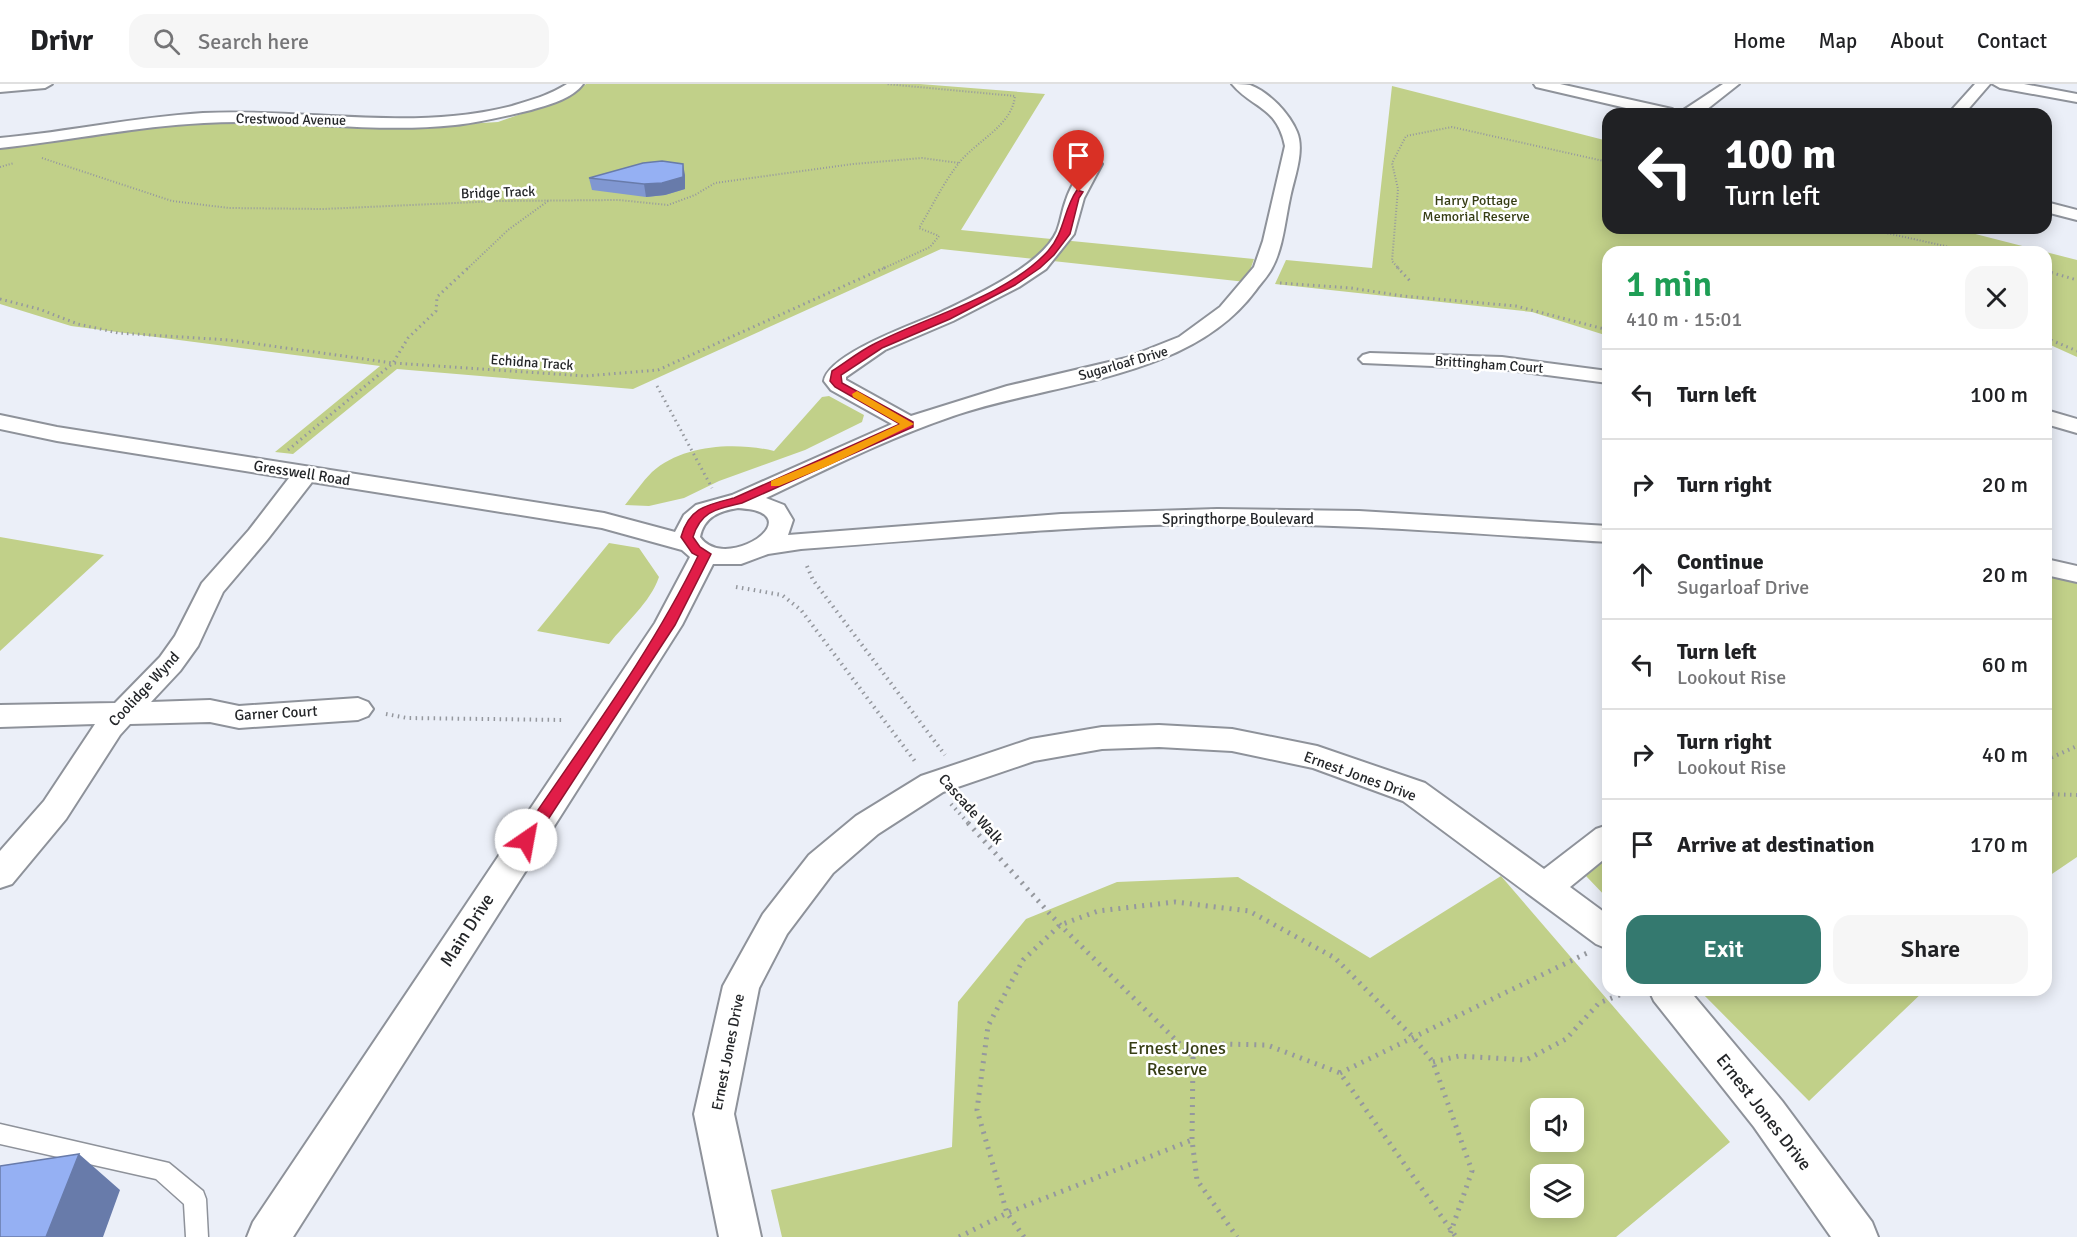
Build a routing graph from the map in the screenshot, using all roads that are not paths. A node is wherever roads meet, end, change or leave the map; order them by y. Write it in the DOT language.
graph roads {
  1 [pos="45,84"];
  2 [pos="576,84"];
  3 [pos="1239,84"];
  4 [pos="1541,84"];
  5 [pos="1732,84"];
  6 [pos="1983,84"];
  7 [pos="2000,84"];
  8 [pos="0,88"];
  9 [pos="2077,98"];
  10 [pos="1646,108"];
  11 [pos="1700,108"];
  12 [pos="1961,108"];
  13 [pos="0,143"];
  14 [pos="1094,164"];
  15 [pos="2052,209"];
  16 [pos="2077,215"];
  17 [pos="1370,359"];
  18 [pos="1602,376"];
  19 [pos="2052,419"];
  20 [pos="0,422"];
  21 [pos="909,424"];
  22 [pos="2077,426"];
  23 [pos="826,463"];
  24 [pos="305,474"];
  25 [pos="730,502"];
  26 [pos="699,514"];
  27 [pos="779,516"];
  28 [pos="604,521"];
  29 [pos="1602,534"];
  30 [pos="868,537"];
  31 [pos="765,547"];
  32 [pos="698,549"];
  33 [pos="739,556"];
  34 [pos="2052,568"];
  35 [pos="2077,574"];
  36 [pos="668,625"];
  37 [pos="358,709"];
  38 [pos="122,713"];
  39 [pos="0,716"];
  40 [pos="1602,843"];
  41 [pos="2,870"];
  42 [pos="1546,887"];
  43 [pos="1600,943"];
  44 [pos="1672,996"];
  45 [pos="0,1134"];
  46 [pos="197,1237"];
  47 [pos="268,1237"];
  48 [pos="740,1237"];
  49 [pos="1857,1237"];
  1 -- 8 [label="street"];
  2 -- 13 [label="street, Crestwood Avenue"];
  3 -- 21 [label="street, Sugarloaf Drive"];
  4 -- 10 [label="street"];
  5 -- 11 [label="street"];
  6 -- 12 [label="street"];
  7 -- 9 [label="street"];
  14 -- 21 [label="street"];
  15 -- 16 [label="street"];
  17 -- 18 [label="street, Brittingham Court"];
  19 -- 22 [label="street"];
  20 -- 24 [label="street, Gresswell Road"];
  21 -- 23 [label="street, Sugarloaf Drive"];
  23 -- 25 [label="street, Sugarloaf Drive"];
  23 -- 27 [label="street, Sugarloaf Drive"];
  24 -- 28 [label="street, Gresswell Road"];
  24 -- 38 [label="street, Coolidge Wynd"];
  25 -- 26 [label="street"];
  25 -- 27 [label="street"];
  26 -- 28 [label="street, Gresswell Road"];
  26 -- 32 [label="street"];
  27 -- 30 [label="street, Springthorpe Boulevard"];
  27 -- 31 [label="street"];
  28 -- 32 [label="street, Gresswell Road"];
  29 -- 30 [label="street, Springthorpe Boulevard"];
  30 -- 31 [label="street, Springthorpe Boulevard"];
  31 -- 33 [label="street"];
  32 -- 33 [label="street"];
  32 -- 36 [label="street, Main Drive"];
  33 -- 36 [label="street, Main Drive"];
  34 -- 35 [label="street"];
  36 -- 47 [label="street, Main Drive"];
  37 -- 38 [label="street, Garner Court"];
  38 -- 39 [label="street, Garner Court"];
  38 -- 41 [label="street, Coolidge Wynd"];
  40 -- 42 [label="street"];
  42 -- 43 [label="street, Ernest Jones Drive"];
  42 -- 48 [label="street, Ernest Jones Drive"];
  44 -- 49 [label="street, Ernest Jones Drive"];
  45 -- 46 [label="lane"];
}
